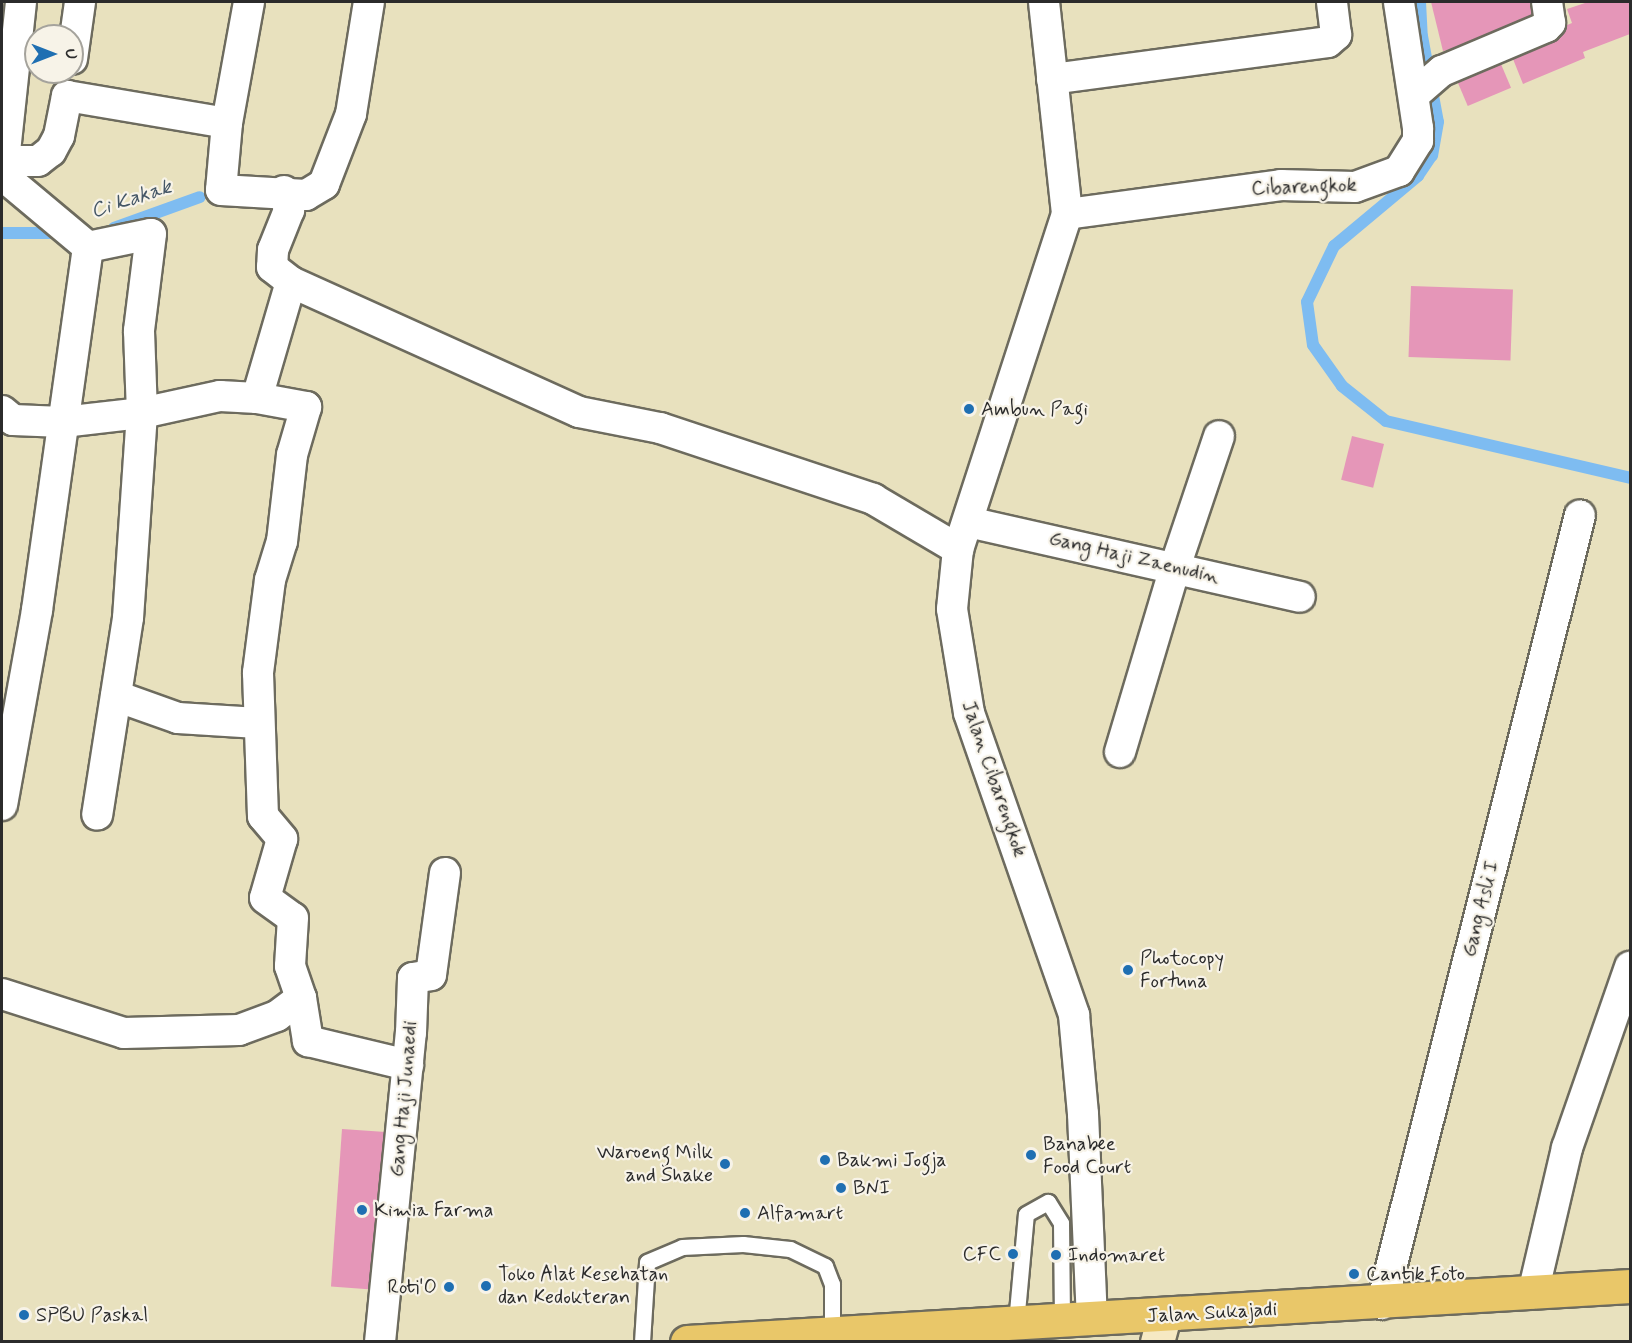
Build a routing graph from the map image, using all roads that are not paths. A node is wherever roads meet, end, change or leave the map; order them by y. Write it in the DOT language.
graph roads {
  1 [pos="21,2"];
  2 [pos="80,2"];
  3 [pos="249,2"];
  4 [pos="369,2"];
  5 [pos="1044,2"];
  6 [pos="1332,2"];
  7 [pos="1399,2"];
  8 [pos="1547,2"];
  9 [pos="77,24"];
  10 [pos="1052,79"];
  11 [pos="69,84"];
  12 [pos="1426,85"];
  13 [pos="227,123"];
  14 [pos="3,161"];
  15 [pos="284,191"];
  16 [pos="1067,214"];
  17 [pos="87,246"];
  18 [pos="291,282"];
  19 [pos="257,398"];
  20 [pos="2,411"];
  21 [pos="142,413"];
  22 [pos="63,422"];
  23 [pos="1219,436"];
  24 [pos="1580,515"];
  25 [pos="968,522"];
  26 [pos="958,549"];
  27 [pos="1175,567"];
  28 [pos="1300,597"];
  29 [pos="116,696"];
  30 [pos="258,723"];
  31 [pos="1120,752"];
  32 [pos="2,805"];
  33 [pos="97,815"];
  34 [pos="445,873"];
  35 [pos="1630,967"];
  36 [pos="2,994"];
  37 [pos="302,998"];
  38 [pos="408,1065"];
  39 [pos="1630,1286"];
  40 [pos="1533,1293"];
  41 [pos="1382,1304"];
  42 [pos="1077,1320"];
  43 [pos="1016,1323"];
  44 [pos="1160,1329"];
  45 [pos="832,1334"];
  46 [pos="794,1339"];
  47 [pos="380,1341"];
  48 [pos="642,1341"];
  49 [pos="690,1341"];
  1 -- 14 [label="street"];
  2 -- 9 [label="street"];
  3 -- 13 [label="street"];
  4 -- 15 [label="street"];
  5 -- 10 [label="street"];
  6 -- 10 [label="street"];
  7 -- 12 [label="street, Cibarengkok"];
  8 -- 12 [label="street"];
  10 -- 16 [label="street"];
  11 -- 13 [label="street"];
  11 -- 14 [label="street"];
  12 -- 16 [label="street, Cibarengkok"];
  13 -- 15 [label="street"];
  14 -- 17 [label="street"];
  15 -- 18 [label="street"];
  16 -- 25 [label="street, Jalan Cibarengkok"];
  17 -- 21 [label="street"];
  17 -- 22 [label="street"];
  18 -- 19 [label="street"];
  18 -- 26 [label="street"];
  19 -- 21 [label="street"];
  19 -- 30 [label="street"];
  20 -- 22 [label="street"];
  21 -- 22 [label="street"];
  21 -- 29 [label="street"];
  22 -- 32 [label="street"];
  23 -- 27 [label="street"];
  24 -- 41 [label="street, Gang Asli I"];
  25 -- 26 [label="street, Jalan Cibarengkok"];
  25 -- 27 [label="street, Gang Haji Zaenudin"];
  26 -- 42 [label="street, Jalan Cibarengkok"];
  27 -- 28 [label="street, Gang Haji Zaenudin"];
  27 -- 31 [label="street"];
  29 -- 30 [label="street"];
  29 -- 33 [label="street"];
  30 -- 37 [label="street"];
  34 -- 38 [label="street, Gang Haji Junaedi"];
  35 -- 40 [label="street"];
  36 -- 37 [label="street"];
  37 -- 38 [label="street"];
  38 -- 47 [label="street, Gang Haji Junaedi"];
  39 -- 40 [label="main road, Jalan Sukajadi"];
  40 -- 41 [label="main road, Jalan Sukajadi"];
  41 -- 44 [label="main road, Jalan Sukajadi"];
  42 -- 43 [label="main road, Jalan Sukajadi"];
  42 -- 43 [label="lane"];
  42 -- 44 [label="main road, Jalan Sukajadi"];
  43 -- 45 [label="main road, Jalan Sukajadi"];
  45 -- 46 [label="main road, Jalan Sukajadi"];
  45 -- 48 [label="lane"];
  46 -- 49 [label="main road, Jalan Sukajadi"];
}
